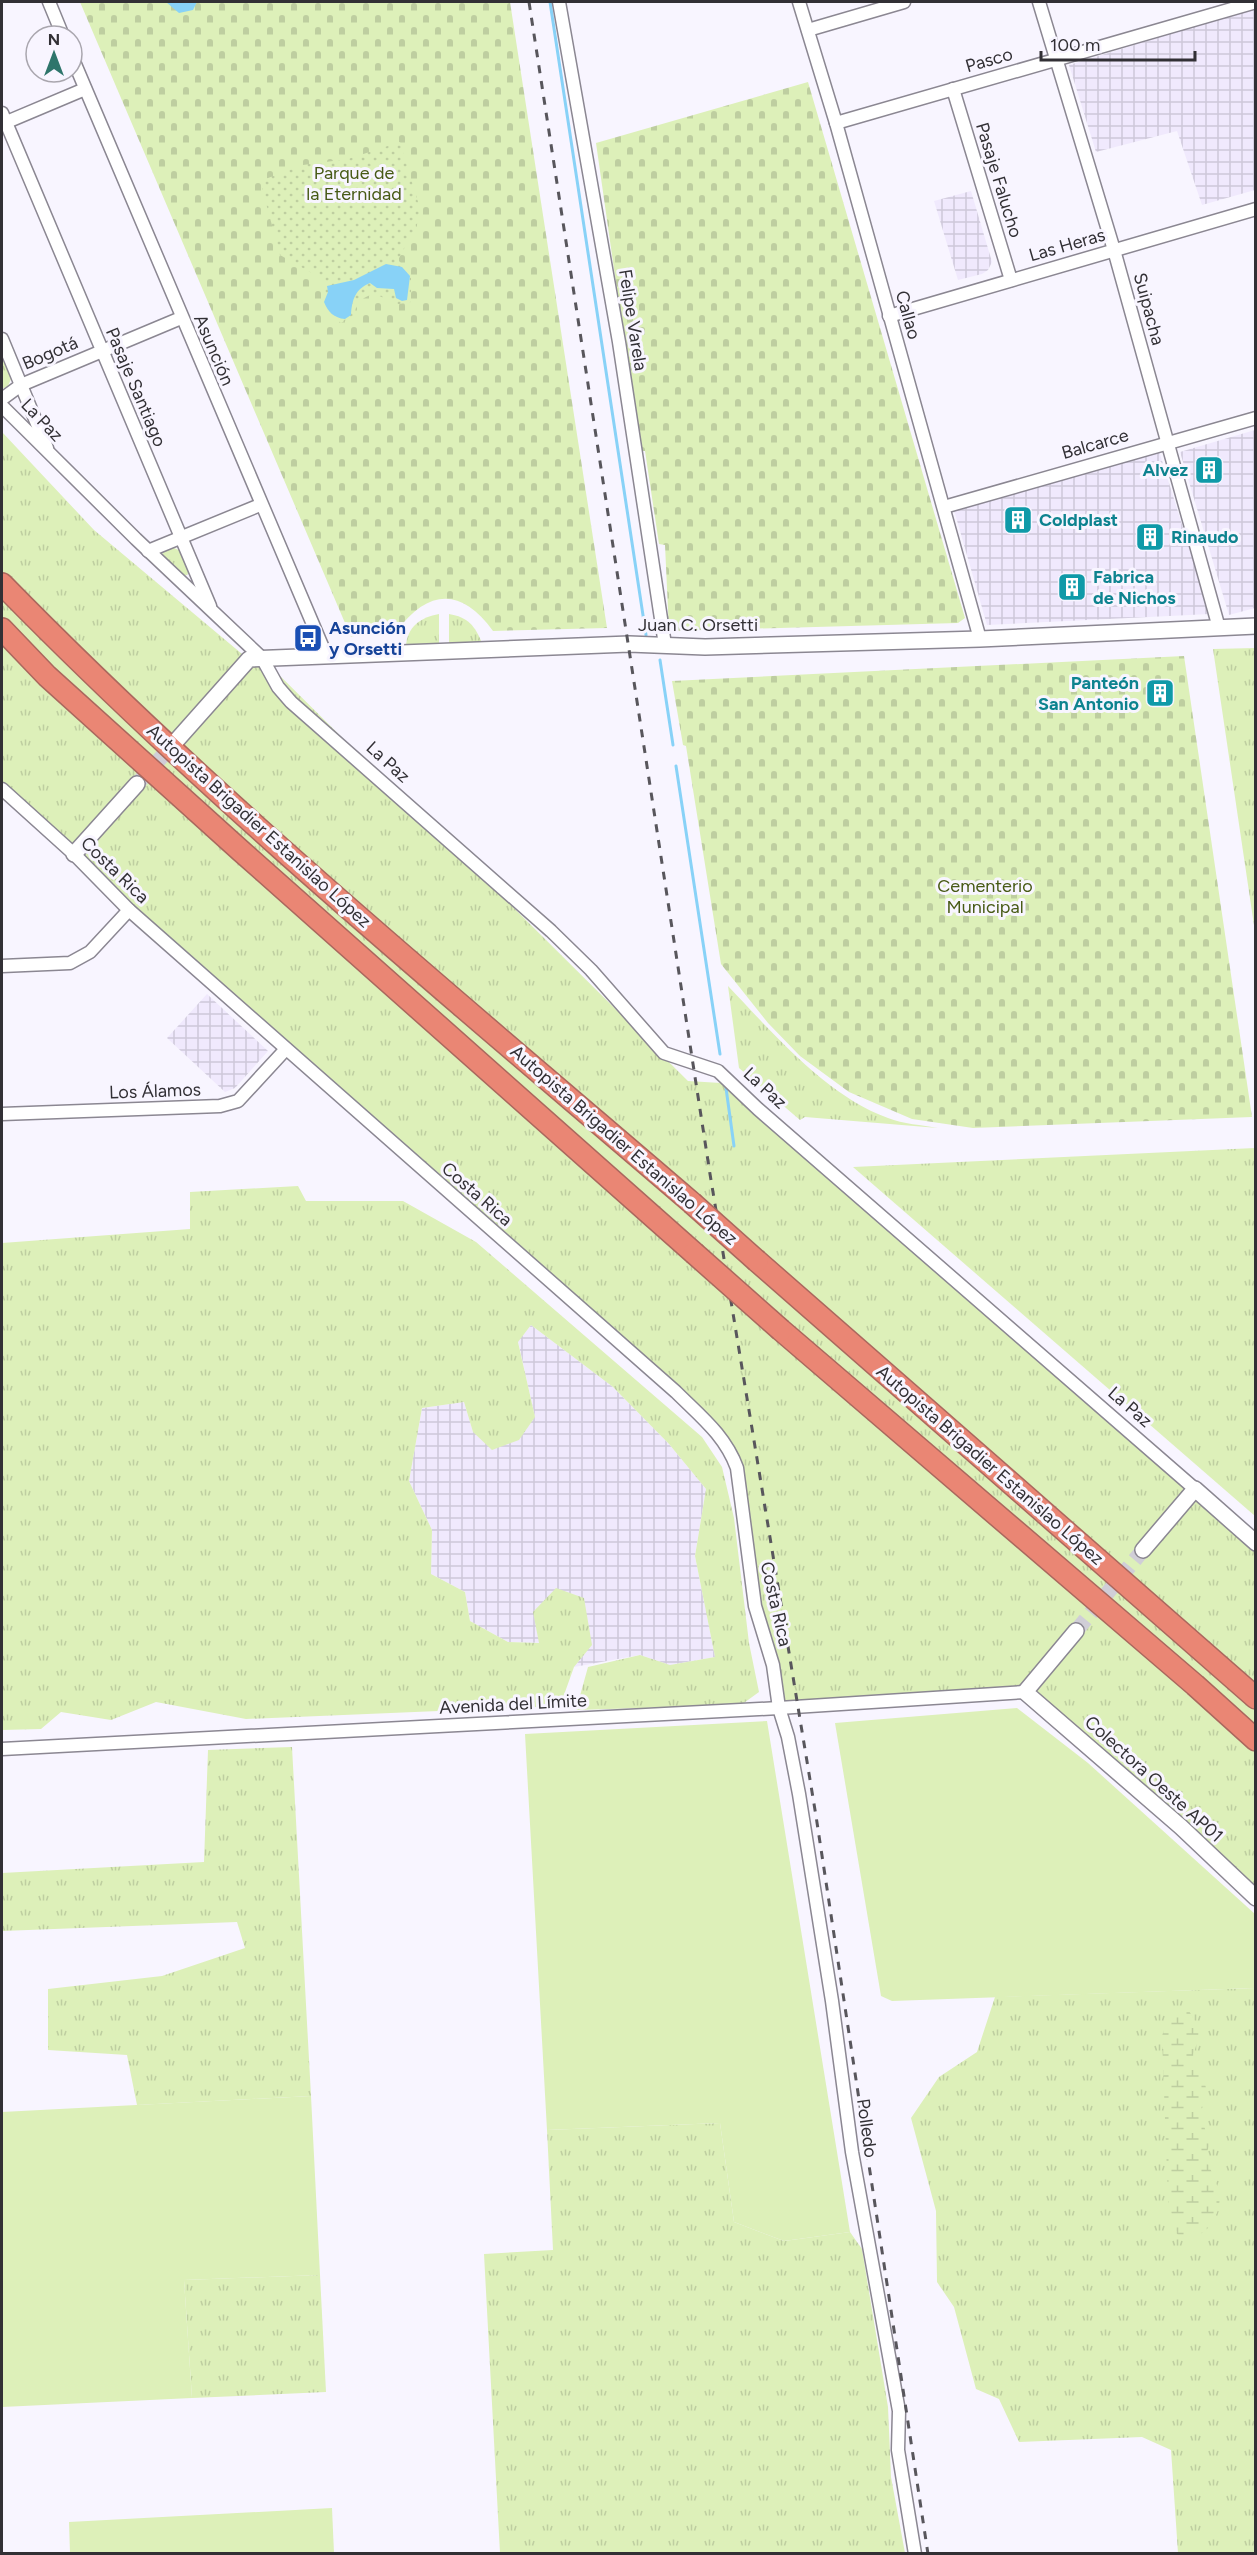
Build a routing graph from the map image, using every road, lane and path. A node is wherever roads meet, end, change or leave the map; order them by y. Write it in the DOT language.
graph roads {
  1 [pos="49,2"];
  2 [pos="559,2"];
  3 [pos="799,2"];
  4 [pos="904,2"];
  5 [pos="1039,2"];
  6 [pos="1256,2"];
  7 [pos="58,24"];
  8 [pos="807,30"];
  9 [pos="1057,59"];
  10 [pos="83,84"];
  11 [pos="85,89"];
  12 [pos="953,89"];
  13 [pos="3,120"];
  14 [pos="837,123"];
  15 [pos="1256,209"];
  16 [pos="1114,250"];
  17 [pos="1011,280"];
  18 [pos="889,316"];
  19 [pos="181,318"];
  20 [pos="2,339"];
  21 [pos="102,351"];
  22 [pos="21,385"];
  23 [pos="2,399"];
  24 [pos="2,406"];
  25 [pos="1256,418"];
  26 [pos="1166,441"];
  27 [pos="51,456"];
  28 [pos="260,505"];
  29 [pos="944,507"];
  30 [pos="181,537"];
  31 [pos="148,551"];
  32 [pos="2,584"];
  33 [pos="212,610"];
  34 [pos="1253,625"];
  35 [pos="1218,628"];
  36 [pos="2,629"];
  37 [pos="980,639"];
  38 [pos="665,645"];
  39 [pos="326,656"];
  40 [pos="262,658"];
  41 [pos="177,740"];
  42 [pos="136,784"];
  43 [pos="2,789"];
  44 [pos="74,854"];
  45 [pos="129,910"];
  46 [pos="2,966"];
  47 [pos="286,1049"];
  48 [pos="2,1114"];
  49 [pos="1195,1489"];
  50 [pos="1256,1543"];
  51 [pos="1143,1550"];
  52 [pos="1076,1630"];
  53 [pos="1025,1692"];
  54 [pos="1256,1698"];
  55 [pos="779,1708"];
  56 [pos="1256,1740"];
  57 [pos="2,1749"];
  58 [pos="1256,1898"];
  59 [pos="915,2553"];
  1 -- 7 [label="street"];
  2 -- 38 [label="street, Felipe Varela"];
  3 -- 8 [label="street, Callao"];
  4 -- 8 [label="street"];
  5 -- 9 [label="street, Suipacha"];
  6 -- 9 [label="street, Pasco"];
  8 -- 14 [label="street, Callao"];
  9 -- 12 [label="street, Pasco"];
  9 -- 16 [label="street, Suipacha"];
  10 -- 11 [label="street, Asunción"];
  11 -- 13 [label="street"];
  11 -- 19 [label="street, Asunción"];
  12 -- 14 [label="street, Pasco"];
  12 -- 17 [label="street, Pasaje Falucho"];
  13 -- 21 [label="street, Pasaje Santiago"];
  14 -- 18 [label="street, Callao"];
  15 -- 16 [label="street, Las Heras"];
  16 -- 17 [label="street, Las Heras"];
  16 -- 26 [label="street, Suipacha"];
  17 -- 18 [label="street, Las Heras"];
  18 -- 29 [label="street, Callao"];
  19 -- 21 [label="street, Bogotá"];
  19 -- 28 [label="street, Asunción"];
  20 -- 22 [label="street"];
  21 -- 22 [label="street, Bogotá"];
  21 -- 30 [label="street, Pasaje Santiago"];
  22 -- 23 [label="street, Bogotá"];
  22 -- 27 [label="street"];
  24 -- 27 [label="street, La Paz"];
  25 -- 26 [label="street, Balcarce"];
  26 -- 29 [label="street, Balcarce"];
  26 -- 35 [label="street, Suipacha"];
  27 -- 31 [label="street, La Paz"];
  28 -- 30 [label="street"];
  28 -- 39 [label="street, Asunción"];
  29 -- 37 [label="street, Callao"];
  30 -- 31 [label="street"];
  30 -- 33 [label="street, Pasaje Santiago"];
  31 -- 33 [label="street, La Paz"];
  32 -- 54 [label="highway, Autopista Brigadier Estanislao López, bridge"];
  33 -- 40 [label="street, Pasaje Santiago"];
  34 -- 35 [label="street, Juan C. Orsetti"];
  35 -- 37 [label="street, Juan C. Orsetti"];
  36 -- 56 [label="highway, Autopista Brigadier Estanislao López, bridge"];
  37 -- 38 [label="street, Juan C. Orsetti"];
  38 -- 39 [label="street, Juan C. Orsetti"];
  39 -- 40 [label="street, Juan C. Orsetti"];
  40 -- 41 [label="street, Juan C. Orsetti"];
  40 -- 49 [label="street, La Paz"];
  42 -- 44 [label="street"];
  43 -- 44 [label="street, Costa Rica"];
  44 -- 45 [label="street, Costa Rica"];
  45 -- 46 [label="street"];
  45 -- 47 [label="street, Costa Rica"];
  47 -- 48 [label="street, Los Álamos"];
  47 -- 55 [label="street, Costa Rica"];
  49 -- 50 [label="street, La Paz"];
  49 -- 51 [label="street"];
  52 -- 53 [label="street"];
  53 -- 55 [label="street, Avenida del Límite"];
  53 -- 58 [label="street, Colectora Oeste AP01"];
  55 -- 57 [label="street, Avenida del Límite"];
  55 -- 59 [label="street, Polledo"];
}
